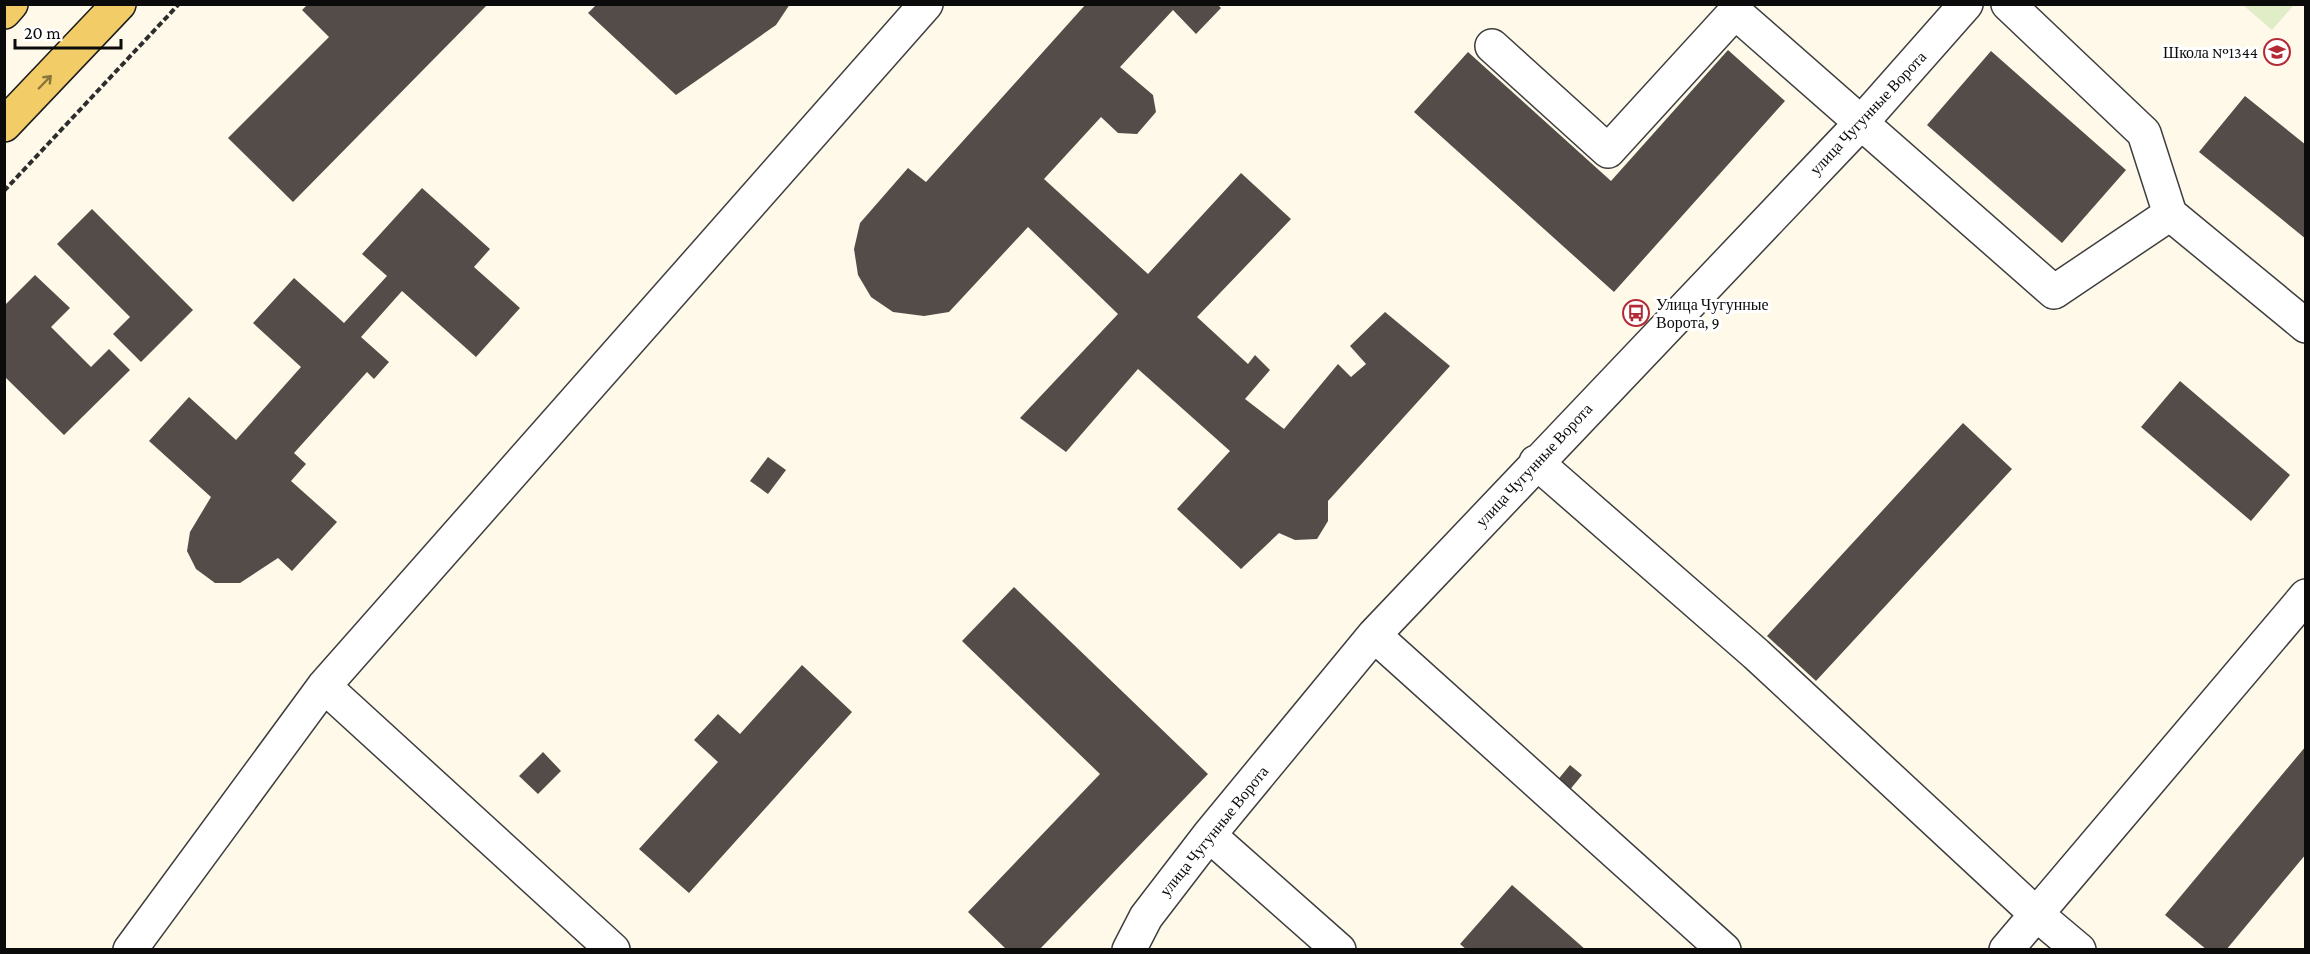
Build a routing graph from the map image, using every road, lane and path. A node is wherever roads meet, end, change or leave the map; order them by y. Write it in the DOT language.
graph roads {
  1 [pos="11,4"];
  2 [pos="119,4"];
  3 [pos="179,4"];
  4 [pos="926,4"];
  5 [pos="1966,4"];
  6 [pos="2008,4"];
  7 [pos="4,12"];
  8 [pos="1492,46"];
  9 [pos="1860,124"];
  10 [pos="4,125"];
  11 [pos="4,191"];
  12 [pos="2170,214"];
  13 [pos="2306,326"];
  14 [pos="1536,462"];
  15 [pos="2306,596"];
  16 [pos="1374,635"];
  17 [pos="324,686"];
  18 [pos="1209,835"];
  19 [pos="2035,914"];
  20 [pos="130,950"];
  21 [pos="613,950"];
  22 [pos="1129,950"];
  23 [pos="1339,950"];
  24 [pos="1724,950"];
  25 [pos="2006,950"];
  26 [pos="2079,950"];
  1 -- 7 [label="main road"];
  10 -- 2 [label="main road, one-way"];
  3 -- 11 [label="path"];
  4 -- 17 [label="street"];
  5 -- 9 [label="street, улица Чугунные Ворота"];
  6 -- 12 [label="street"];
  8 -- 9 [label="street"];
  9 -- 12 [label="street"];
  9 -- 14 [label="street, улица Чугунные Ворота"];
  12 -- 13 [label="street"];
  14 -- 16 [label="street, улица Чугунные Ворота"];
  14 -- 19 [label="street"];
  15 -- 19 [label="street"];
  16 -- 18 [label="street, улица Чугунные Ворота"];
  16 -- 24 [label="street"];
  17 -- 20 [label="street"];
  17 -- 21 [label="street"];
  18 -- 22 [label="street, улица Чугунные Ворота"];
  18 -- 23 [label="street"];
  19 -- 25 [label="street"];
  19 -- 26 [label="street"];
}
